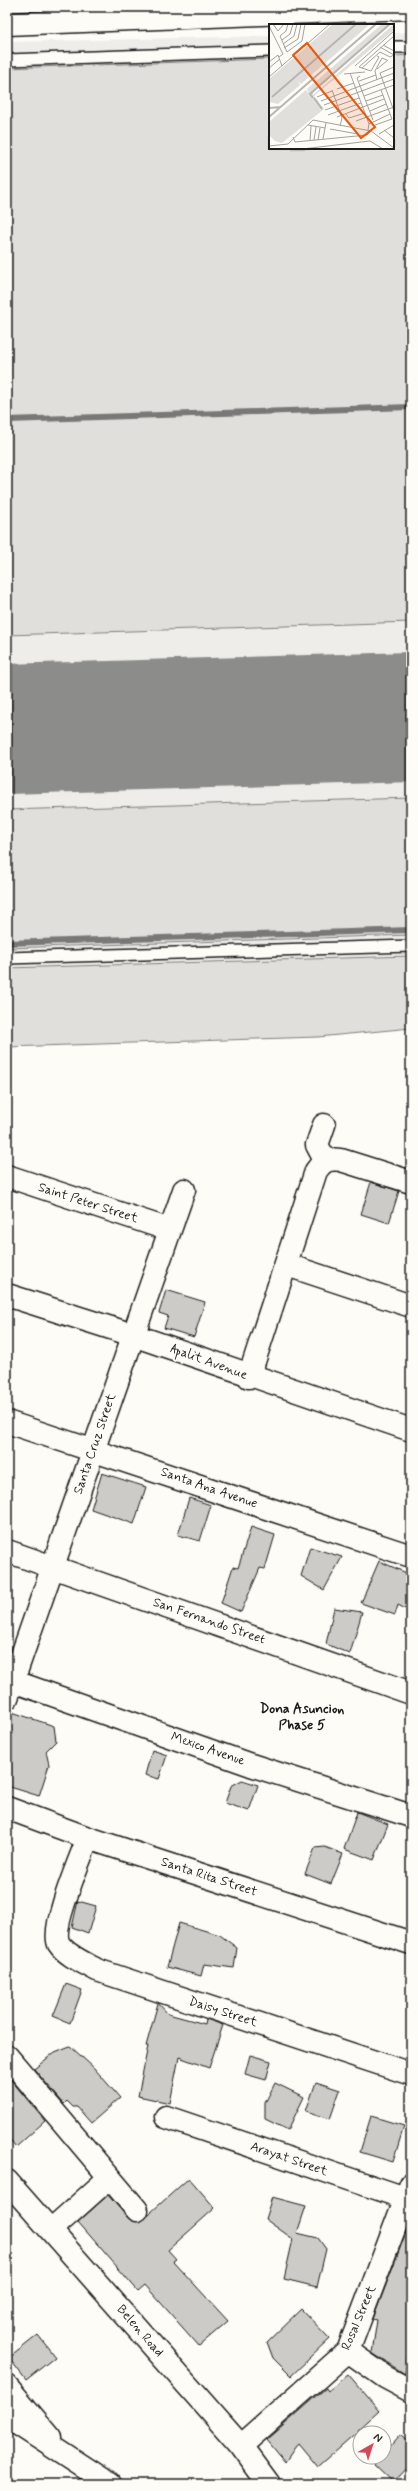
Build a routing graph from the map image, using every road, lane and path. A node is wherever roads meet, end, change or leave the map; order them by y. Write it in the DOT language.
graph roads {
  1 [pos="411,8"];
  2 [pos="7,24"];
  3 [pos="411,47"];
  4 [pos="394,48"];
  5 [pos="269,51"];
  6 [pos="7,60"];
  7 [pos="411,946"];
  8 [pos="7,958"];
  9 [pos="324,1125"];
  10 [pos="325,1160"];
  11 [pos="7,1176"];
  12 [pos="411,1182"];
  13 [pos="184,1190"];
  14 [pos="170,1230"];
  15 [pos="287,1266"];
  16 [pos="7,1295"];
  17 [pos="411,1306"];
  18 [pos="133,1335"];
  19 [pos="249,1377"];
  20 [pos="7,1422"];
  21 [pos="411,1430"];
  22 [pos="94,1449"];
  23 [pos="7,1551"];
  24 [pos="411,1556"];
  25 [pos="53,1566"];
  26 [pos="9,1686"];
  27 [pos="411,1692"];
  28 [pos="7,1808"];
  29 [pos="411,1816"];
  30 [pos="88,1838"];
  31 [pos="411,1943"];
  32 [pos="7,2056"];
  33 [pos="411,2074"];
  34 [pos="166,2117"];
  35 [pos="109,2178"];
  36 [pos="7,2181"];
  37 [pos="410,2194"];
  38 [pos="138,2210"];
  39 [pos="51,2230"];
  40 [pos="348,2351"];
  41 [pos="7,2386"];
  42 [pos="411,2391"];
  43 [pos="7,2417"];
  44 [pos="241,2446"];
  45 [pos="65,2454"];
  46 [pos="110,2484"];
  47 [pos="269,2484"];
  1 -- 2 [label="street"];
  3 -- 4 [label="lane"];
  5 -- 6 [label="lane"];
  7 -- 8 [label="lane"];
  9 -- 10 [label="street"];
  10 -- 12 [label="street"];
  10 -- 15 [label="street"];
  11 -- 14 [label="street, Saint Peter Street"];
  13 -- 14 [label="street, Santa Cruz Street"];
  14 -- 18 [label="street, Santa Cruz Street"];
  15 -- 17 [label="street"];
  15 -- 19 [label="street"];
  16 -- 18 [label="street, Apalit Avenue"];
  18 -- 19 [label="street, Apalit Avenue"];
  18 -- 22 [label="street, Santa Cruz Street"];
  19 -- 21 [label="street, Apalit Avenue"];
  20 -- 22 [label="street, Santa Ana Avenue"];
  22 -- 24 [label="street, Santa Ana Avenue"];
  22 -- 25 [label="street, Santa Cruz Street"];
  23 -- 25 [label="street, San Fernando Street"];
  25 -- 26 [label="street, Santa Cruz Street"];
  25 -- 27 [label="street, San Fernando Street"];
  26 -- 29 [label="street, Mexico Avenue"];
  28 -- 30 [label="street, Santa Rita Street"];
  30 -- 31 [label="street, Santa Rita Street"];
  30 -- 33 [label="street, Daisy Street"];
  32 -- 35 [label="street"];
  34 -- 37 [label="street, Arayat Street"];
  35 -- 38 [label="street"];
  35 -- 39 [label="street"];
  36 -- 39 [label="street, Belen Road"];
  37 -- 40 [label="street, Rosal Street"];
  39 -- 44 [label="street, Belen Road"];
  40 -- 42 [label="street"];
  40 -- 44 [label="street, Rosal Street"];
  41 -- 45 [label="street"];
  43 -- 45 [label="street"];
  44 -- 47 [label="street, Belen Road"];
  45 -- 46 [label="street"];
}
